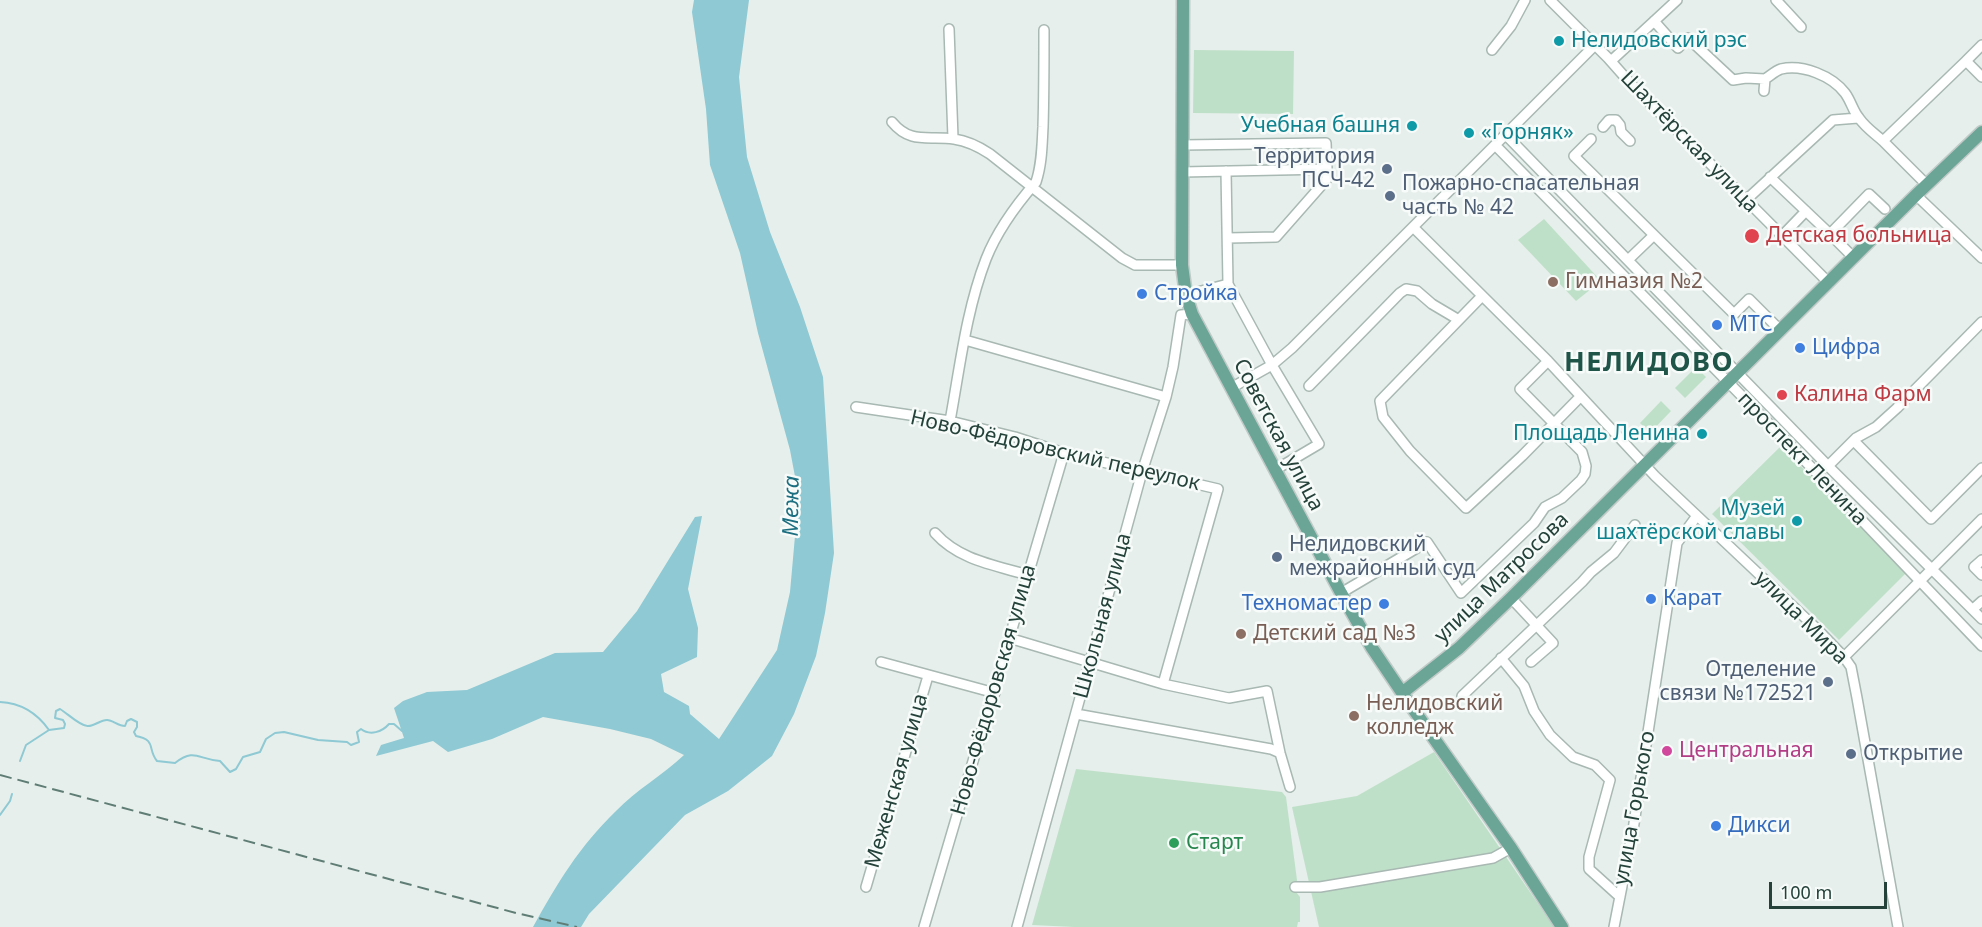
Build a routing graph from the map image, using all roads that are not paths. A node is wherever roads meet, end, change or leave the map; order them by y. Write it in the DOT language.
graph roads {
  1 [pos="1183,0"];
  2 [pos="1525,0"];
  3 [pos="1550,0"];
  4 [pos="1677,0"];
  5 [pos="1776,0"];
  6 [pos="1654,21"];
  7 [pos="1801,27"];
  8 [pos="949,29"];
  9 [pos="1044,30"];
  10 [pos="1595,45"];
  11 [pos="1982,45"];
  12 [pos="1492,50"];
  13 [pos="1611,61"];
  14 [pos="1966,61"];
  15 [pos="1982,77"];
  16 [pos="1765,79"];
  17 [pos="1764,91"];
  18 [pos="1858,118"];
  19 [pos="892,122"];
  20 [pos="1603,127"];
  21 [pos="1982,132"];
  22 [pos="1506,135"];
  23 [pos="953,138"];
  24 [pos="1591,139"];
  25 [pos="1630,141"];
  26 [pos="1883,141"];
  27 [pos="1182,145"];
  28 [pos="1495,145"];
  29 [pos="1327,169"];
  30 [pos="1226,171"];
  31 [pos="1182,172"];
  32 [pos="1770,177"];
  33 [pos="1927,185"];
  34 [pos="1031,187"];
  35 [pos="1916,195"];
  36 [pos="1746,200"];
  37 [pos="1885,209"];
  38 [pos="1806,212"];
  39 [pos="1414,228"];
  40 [pos="1830,234"];
  41 [pos="1654,235"];
  42 [pos="1782,236"];
  43 [pos="1228,238"];
  44 [pos="1854,258"];
  45 [pos="1982,258"];
  46 [pos="1628,260"];
  47 [pos="1182,266"];
  48 [pos="1829,283"];
  49 [pos="1228,284"];
  50 [pos="1756,291"];
  51 [pos="1186,295"];
  52 [pos="1482,296"];
  53 [pos="1749,299"];
  54 [pos="1192,314"];
  55 [pos="1459,320"];
  56 [pos="1982,322"];
  57 [pos="1781,331"];
  58 [pos="965,340"];
  59 [pos="1548,362"];
  60 [pos="1272,365"];
  61 [pos="1738,374"];
  62 [pos="1728,382"];
  63 [pos="1309,386"];
  64 [pos="1231,388"];
  65 [pos="1166,397"];
  66 [pos="1580,397"];
  67 [pos="856,407"];
  68 [pos="950,422"];
  69 [pos="1553,422"];
  70 [pos="1854,441"];
  71 [pos="1064,453"];
  72 [pos="1645,466"];
  73 [pos="1828,466"];
  74 [pos="1982,468"];
  75 [pos="1275,470"];
  76 [pos="1142,472"];
  77 [pos="1696,517"];
  78 [pos="1982,519"];
  79 [pos="1635,525"];
  80 [pos="935,533"];
  81 [pos="1982,560"];
  82 [pos="1933,569"];
  83 [pos="1028,575"];
  84 [pos="1982,575"];
  85 [pos="1921,581"];
  86 [pos="1341,593"];
  87 [pos="1511,598"];
  88 [pos="1982,601"];
  89 [pos="1973,609"];
  90 [pos="1982,619"];
  91 [pos="1536,625"];
  92 [pos="1009,638"];
  93 [pos="1982,646"];
  94 [pos="1844,657"];
  95 [pos="1500,658"];
  96 [pos="1090,661"];
  97 [pos="881,662"];
  98 [pos="1531,663"];
  99 [pos="928,676"];
  100 [pos="1163,684"];
  101 [pos="995,693"];
  102 [pos="1402,693"];
  103 [pos="1462,696"];
  104 [pos="1076,714"];
  105 [pos="1280,753"];
  106 [pos="1290,787"];
  107 [pos="1511,848"];
  108 [pos="866,887"];
  109 [pos="1295,887"];
  110 [pos="1620,897"];
  111 [pos="924,927"];
  112 [pos="1017,927"];
  113 [pos="1562,927"];
  114 [pos="1614,927"];
  115 [pos="1898,927"];
  1 -- 27 [label="main road, Советская улица"];
  2 -- 12 [label="street"];
  3 -- 10 [label="street"];
  4 -- 6 [label="street"];
  5 -- 7 [label="street"];
  6 -- 13 [label="street"];
  6 -- 16 [label="street"];
  8 -- 23 [label="street"];
  9 -- 34 [label="street"];
  10 -- 13 [label="street, Шахтёрская улица"];
  10 -- 22 [label="street"];
  11 -- 14 [label="street"];
  13 -- 36 [label="street, Шахтёрская улица"];
  14 -- 15 [label="street"];
  14 -- 26 [label="street"];
  16 -- 17 [label="street"];
  16 -- 18 [label="street"];
  18 -- 26 [label="street"];
  18 -- 32 [label="street"];
  19 -- 23 [label="street"];
  20 -- 25 [label="street"];
  21 -- 33 [label="main road, улица Матросова"];
  22 -- 28 [label="street"];
  22 -- 46 [label="street, проспект Ленина"];
  23 -- 34 [label="street"];
  24 -- 41 [label="street"];
  26 -- 33 [label="street"];
  27 -- 29 [label="street"];
  27 -- 31 [label="main road, Советская улица"];
  28 -- 39 [label="street"];
  28 -- 62 [label="street, проспект Ленина"];
  29 -- 30 [label="street"];
  29 -- 43 [label="street"];
  30 -- 31 [label="street"];
  30 -- 43 [label="street"];
  31 -- 47 [label="main road, Советская улица"];
  32 -- 36 [label="street"];
  32 -- 38 [label="street"];
  33 -- 35 [label="main road, улица Матросова"];
  34 -- 47 [label="street"];
  34 -- 58 [label="street"];
  35 -- 44 [label="main road, улица Матросова"];
  35 -- 45 [label="street"];
  36 -- 42 [label="street, Шахтёрская улица"];
  37 -- 40 [label="street"];
  38 -- 40 [label="street"];
  38 -- 42 [label="street"];
  39 -- 52 [label="street, улица Мира"];
  39 -- 60 [label="street"];
  40 -- 44 [label="street"];
  41 -- 46 [label="street"];
  41 -- 53 [label="street"];
  42 -- 48 [label="street, Шахтёрская улица"];
  43 -- 49 [label="street"];
  44 -- 48 [label="main road, улица Матросова"];
  46 -- 61 [label="street, проспект Ленина"];
  47 -- 51 [label="main road, Советская улица"];
  48 -- 57 [label="main road, улица Матросова"];
  49 -- 51 [label="street"];
  49 -- 60 [label="street"];
  50 -- 53 [label="street"];
  51 -- 54 [label="main road, Советская улица"];
  52 -- 55 [label="street"];
  52 -- 59 [label="street, улица Мира"];
  53 -- 57 [label="street"];
  54 -- 64 [label="main road, Советская улица"];
  54 -- 65 [label="street, Школьная улица"];
  55 -- 63 [label="street"];
  55 -- 69 [label="street"];
  56 -- 70 [label="street"];
  57 -- 61 [label="main road, улица Матросова"];
  58 -- 65 [label="street"];
  58 -- 68 [label="street"];
  59 -- 66 [label="street, улица Мира"];
  59 -- 69 [label="street"];
  60 -- 64 [label="street"];
  60 -- 75 [label="street"];
  61 -- 62 [label="main road, улица Матросова"];
  61 -- 73 [label="street, проспект Ленина"];
  62 -- 72 [label="main road, улица Матросова"];
  62 -- 85 [label="street, проспект Ленина"];
  64 -- 75 [label="main road, Советская улица"];
  65 -- 76 [label="street, Школьная улица"];
  66 -- 69 [label="street"];
  66 -- 72 [label="street, улица Мира"];
  67 -- 68 [label="street, Ново-Фёдоровский переулок"];
  68 -- 71 [label="street, Ново-Фёдоровский переулок"];
  69 -- 86 [label="street"];
  70 -- 73 [label="street"];
  70 -- 74 [label="street"];
  71 -- 76 [label="street, Ново-Фёдоровский переулок"];
  71 -- 83 [label="street, Ново-Фёдоровская улица"];
  72 -- 77 [label="street, улица Мира"];
  72 -- 87 [label="main road, улица Матросова"];
  73 -- 82 [label="street, проспект Ленина"];
  75 -- 86 [label="main road, Советская улица"];
  76 -- 96 [label="street, Школьная улица"];
  76 -- 100 [label="street, Ново-Фёдоровский переулок"];
  77 -- 94 [label="street, улица Мира"];
  77 -- 110 [label="street, улица Горького"];
  78 -- 82 [label="street"];
  79 -- 91 [label="street"];
  80 -- 83 [label="street"];
  81 -- 84 [label="street"];
  82 -- 85 [label="street"];
  82 -- 89 [label="street, проспект Ленина"];
  83 -- 92 [label="street, Ново-Фёдоровская улица"];
  85 -- 93 [label="street, проспект Ленина"];
  85 -- 94 [label="street"];
  86 -- 102 [label="main road, Советская улица"];
  87 -- 91 [label="street"];
  87 -- 102 [label="main road, улица Матросова"];
  88 -- 89 [label="street"];
  89 -- 90 [label="street, проспект Ленина"];
  91 -- 95 [label="street"];
  91 -- 98 [label="street"];
  92 -- 96 [label="street"];
  92 -- 101 [label="street, Ново-Фёдоровская улица"];
  94 -- 115 [label="street, улица Мира"];
  95 -- 103 [label="street"];
  95 -- 110 [label="street"];
  96 -- 100 [label="street"];
  96 -- 104 [label="street, Школьная улица"];
  97 -- 99 [label="street"];
  99 -- 101 [label="street"];
  99 -- 108 [label="street, Меженская улица"];
  100 -- 105 [label="street"];
  101 -- 111 [label="street, Ново-Фёдоровская улица"];
  102 -- 107 [label="main road, Советская улица"];
  104 -- 105 [label="street"];
  104 -- 112 [label="street, Школьная улица"];
  105 -- 106 [label="street"];
  107 -- 109 [label="street"];
  107 -- 113 [label="main road, Советская улица"];
  110 -- 114 [label="street, улица Горького"];
}
